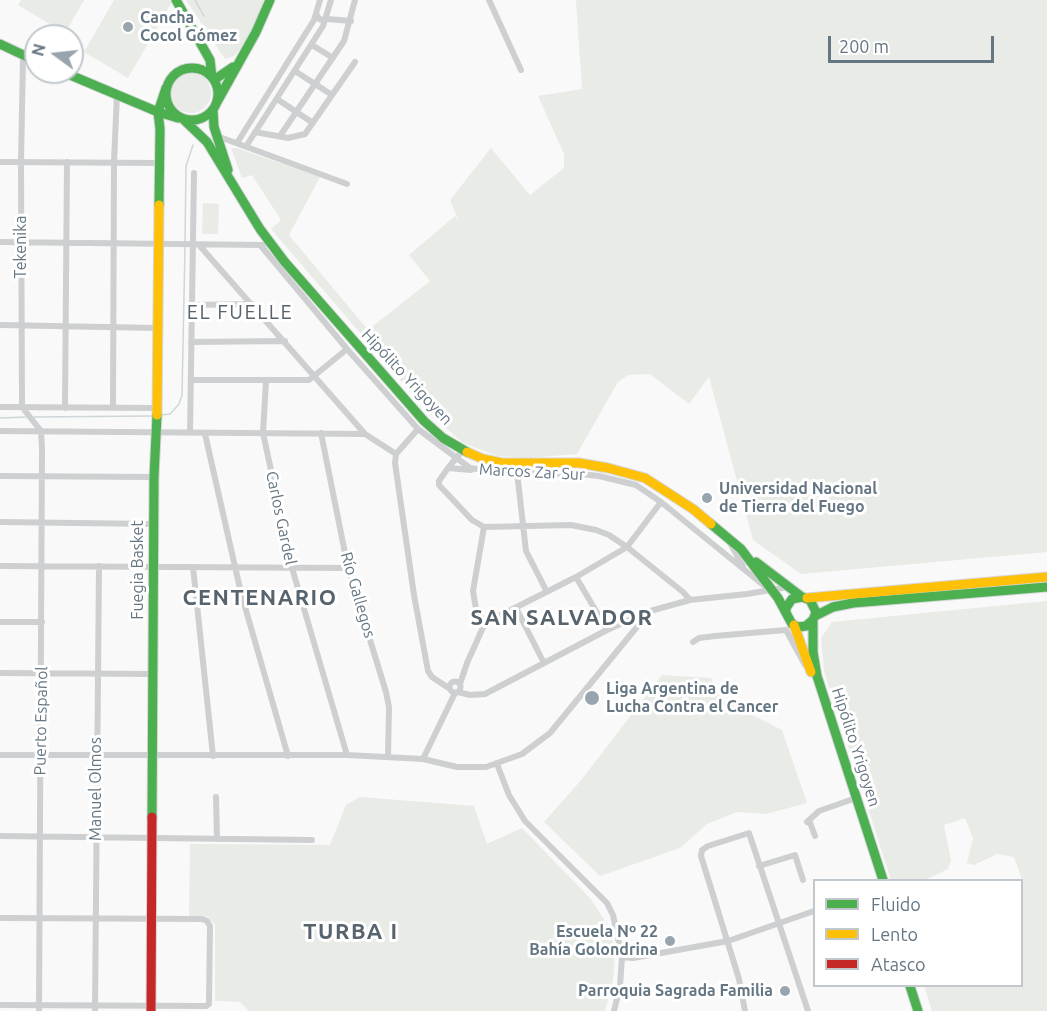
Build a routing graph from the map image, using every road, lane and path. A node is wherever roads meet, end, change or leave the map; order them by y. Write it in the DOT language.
graph roads {
  1 [pos="176,0"];
  2 [pos="270,0"];
  3 [pos="320,0"];
  4 [pos="332,0"];
  5 [pos="355,0"];
  6 [pos="489,0"];
  7 [pos="317,15"];
  8 [pos="327,19"];
  9 [pos="351,21"];
  10 [pos="0,44"];
  11 [pos="312,45"];
  12 [pos="23,56"];
  13 [pos="333,58"];
  14 [pos="241,59"];
  15 [pos="354,62"];
  16 [pos="521,70"];
  17 [pos="295,71"];
  18 [pos="213,79"];
  19 [pos="84,81"];
  20 [pos="316,84"];
  21 [pos="166,88"];
  22 [pos="117,94"];
  23 [pos="332,95"];
  24 [pos="277,99"];
  25 [pos="215,106"];
  26 [pos="297,112"];
  27 [pos="162,113"];
  28 [pos="182,119"];
  29 [pos="313,123"];
  30 [pos="255,132"];
  31 [pos="217,136"];
  32 [pos="280,136"];
  33 [pos="237,143"];
  34 [pos="247,146"];
  35 [pos="0,162"];
  36 [pos="21,162"];
  37 [pos="67,162"];
  38 [pos="114,162"];
  39 [pos="160,163"];
  40 [pos="195,172"];
  41 [pos="232,182"];
  42 [pos="347,184"];
  43 [pos="0,242"];
  44 [pos="21,243"];
  45 [pos="113,243"];
  46 [pos="265,243"];
  47 [pos="67,244"];
  48 [pos="158,245"];
  49 [pos="190,245"];
  50 [pos="191,304"];
  51 [pos="252,304"];
  52 [pos="0,325"];
  53 [pos="21,325"];
  54 [pos="66,325"];
  55 [pos="112,327"];
  56 [pos="157,328"];
  57 [pos="285,341"];
  58 [pos="191,342"];
  59 [pos="346,349"];
  60 [pos="315,377"];
  61 [pos="191,380"];
  62 [pos="266,381"];
  63 [pos="0,407"];
  64 [pos="22,407"];
  65 [pos="65,408"];
  66 [pos="113,408"];
  67 [pos="156,408"];
  68 [pos="418,429"];
  69 [pos="0,431"];
  70 [pos="41,431"];
  71 [pos="155,432"];
  72 [pos="190,433"];
  73 [pos="263,433"];
  74 [pos="321,433"];
  75 [pos="205,434"];
  76 [pos="365,434"];
  77 [pos="464,450"];
  78 [pos="396,454"];
  79 [pos="456,459"];
  80 [pos="448,468"];
  81 [pos="517,469"];
  82 [pos="476,471"];
  83 [pos="0,476"];
  84 [pos="42,476"];
  85 [pos="154,477"];
  86 [pos="661,502"];
  87 [pos="0,522"];
  88 [pos="42,522"];
  89 [pos="153,524"];
  90 [pos="523,526"];
  91 [pos="484,527"];
  92 [pos="726,535"];
  93 [pos="627,547"];
  94 [pos="748,556"];
  95 [pos="0,566"];
  96 [pos="42,566"];
  97 [pos="99,566"];
  98 [pos="153,567"];
  99 [pos="193,567"];
  100 [pos="234,568"];
  101 [pos="292,568"];
  102 [pos="348,568"];
  103 [pos="745,569"];
  104 [pos="576,577"];
  105 [pos="1047,577"];
  106 [pos="758,582"];
  107 [pos="791,587"];
  108 [pos="1047,587"];
  109 [pos="967,589"];
  110 [pos="772,591"];
  111 [pos="547,592"];
  112 [pos="753,593"];
  113 [pos="804,597"];
  114 [pos="690,600"];
  115 [pos="516,608"];
  116 [pos="650,611"];
  117 [pos="786,613"];
  118 [pos="814,618"];
  119 [pos="0,622"];
  120 [pos="42,622"];
  121 [pos="485,623"];
  122 [pos="791,626"];
  123 [pos="607,630"];
  124 [pos="693,642"];
  125 [pos="544,663"];
  126 [pos="0,673"];
  127 [pos="42,674"];
  128 [pos="96,674"];
  129 [pos="153,674"];
  130 [pos="454,688"];
  131 [pos="0,755"];
  132 [pos="41,755"];
  133 [pos="347,755"];
  134 [pos="97,756"];
  135 [pos="152,756"];
  136 [pos="213,756"];
  137 [pos="288,756"];
  138 [pos="388,757"];
  139 [pos="423,759"];
  140 [pos="498,765"];
  141 [pos="216,797"];
  142 [pos="853,798"];
  143 [pos="0,836"];
  144 [pos="40,836"];
  145 [pos="815,836"];
  146 [pos="96,837"];
  147 [pos="153,838"];
  148 [pos="217,839"];
  149 [pos="312,840"];
  150 [pos="759,866"];
  151 [pos="877,879"];
  152 [pos="884,879"];
  153 [pos="803,880"];
  154 [pos="813,911"];
  155 [pos="0,918"];
  156 [pos="39,918"];
  157 [pos="96,918"];
  158 [pos="152,919"];
  159 [pos="779,924"];
  160 [pos="728,941"];
  161 [pos="622,957"];
  162 [pos="910,987"];
  163 [pos="917,987"];
  164 [pos="0,1005"];
  165 [pos="38,1008"];
  166 [pos="96,1009"];
  167 [pos="151,1009"];
  168 [pos="614,1011"];
  169 [pos="745,1011"];
  170 [pos="808,1011"];
  171 [pos="918,1011"];
  172 [pos="925,1011"];
  1 -- 18 [label="main road"];
  2 -- 14 [label="main road"];
  3 -- 7 [label="street"];
  4 -- 8 [label="street"];
  5 -- 9 [label="street"];
  6 -- 16 [label="street"];
  7 -- 8 [label="street"];
  7 -- 33 [label="street"];
  8 -- 9 [label="street"];
  8 -- 11 [label="street"];
  9 -- 13 [label="street"];
  10 -- 12 [label="main road"];
  11 -- 13 [label="street"];
  11 -- 17 [label="street"];
  12 -- 36 [label="street, Tekenika"];
  13 -- 20 [label="street"];
  14 -- 18 [label="main road"];
  14 -- 25 [label="main road"];
  15 -- 23 [label="street"];
  17 -- 20 [label="street"];
  17 -- 24 [label="street"];
  18 -- 21 [label="main road"];
  18 -- 25 [label="main road"];
  19 -- 22 [label="main road"];
  20 -- 23 [label="street"];
  20 -- 26 [label="street"];
  21 -- 27 [label="main road"];
  21 -- 28 [label="main road"];
  22 -- 27 [label="main road"];
  22 -- 38 [label="street"];
  23 -- 29 [label="street"];
  24 -- 26 [label="street"];
  24 -- 30 [label="street"];
  25 -- 28 [label="main road"];
  25 -- 31 [label="main road"];
  26 -- 29 [label="street"];
  26 -- 32 [label="street"];
  27 -- 28 [label="main road"];
  27 -- 39 [label="main road, Fuegia Basket"];
  28 -- 41 [label="main road"];
  29 -- 32 [label="street"];
  30 -- 32 [label="street"];
  30 -- 34 [label="street"];
  31 -- 33 [label="street"];
  31 -- 41 [label="main road"];
  33 -- 34 [label="street"];
  34 -- 42 [label="street"];
  35 -- 36 [label="street"];
  36 -- 37 [label="street"];
  36 -- 44 [label="street, Tekenika"];
  37 -- 38 [label="street"];
  37 -- 47 [label="street"];
  38 -- 39 [label="street"];
  38 -- 45 [label="street"];
  39 -- 48 [label="main road, Fuegia Basket"];
  40 -- 49 [label="street"];
  41 -- 46 [label="main road, Hipólito Yrigoyen"];
  43 -- 44 [label="street"];
  44 -- 47 [label="street"];
  44 -- 53 [label="street, Tekenika"];
  45 -- 47 [label="street"];
  45 -- 48 [label="street"];
  45 -- 55 [label="street"];
  46 -- 49 [label="street"];
  46 -- 59 [label="street, Marcos Zar Sur"];
  46 -- 77 [label="main road, Hipólito Yrigoyen"];
  47 -- 54 [label="street"];
  48 -- 49 [label="street"];
  48 -- 56 [label="main road, Fuegia Basket"];
  49 -- 50 [label="street"];
  49 -- 51 [label="street"];
  50 -- 51 [label="street"];
  50 -- 58 [label="street"];
  51 -- 57 [label="street"];
  52 -- 53 [label="street"];
  53 -- 54 [label="street"];
  53 -- 64 [label="street, Tekenika"];
  54 -- 55 [label="street"];
  54 -- 65 [label="street"];
  55 -- 56 [label="street"];
  55 -- 66 [label="street"];
  56 -- 67 [label="main road, Fuegia Basket"];
  57 -- 58 [label="street"];
  57 -- 60 [label="street"];
  58 -- 61 [label="street"];
  59 -- 60 [label="street"];
  59 -- 68 [label="street, Marcos Zar Sur"];
  60 -- 62 [label="street"];
  60 -- 76 [label="street"];
  61 -- 62 [label="street"];
  61 -- 72 [label="street"];
  62 -- 73 [label="street, Carlos Gardel"];
  63 -- 64 [label="street"];
  64 -- 65 [label="street"];
  64 -- 70 [label="street"];
  65 -- 66 [label="street"];
  66 -- 67 [label="street"];
  67 -- 71 [label="main road, Fuegia Basket"];
  68 -- 78 [label="street"];
  68 -- 79 [label="street, Marcos Zar Sur"];
  69 -- 70 [label="street"];
  70 -- 71 [label="street"];
  70 -- 84 [label="street, Puerto Español"];
  71 -- 72 [label="street"];
  71 -- 85 [label="main road, Fuegia Basket"];
  72 -- 75 [label="street"];
  73 -- 74 [label="street"];
  73 -- 75 [label="street"];
  73 -- 101 [label="street, Carlos Gardel"];
  74 -- 76 [label="street"];
  74 -- 102 [label="street, Río Gallegos"];
  75 -- 100 [label="street"];
  76 -- 78 [label="street"];
  77 -- 79 [label="street"];
  77 -- 81 [label="main road, Hipólito Yrigoyen"];
  78 -- 130 [label="street"];
  79 -- 80 [label="street"];
  79 -- 82 [label="street, Marcos Zar Sur"];
  80 -- 82 [label="street"];
  80 -- 91 [label="street"];
  81 -- 82 [label="street, Marcos Zar Sur"];
  81 -- 86 [label="street, Marcos Zar Sur"];
  81 -- 90 [label="street"];
  81 -- 92 [label="main road, Hipólito Yrigoyen"];
  83 -- 84 [label="street"];
  84 -- 85 [label="street"];
  84 -- 88 [label="street, Puerto Español"];
  85 -- 89 [label="main road, Fuegia Basket"];
  86 -- 93 [label="street"];
  86 -- 103 [label="street, Marcos Zar Sur"];
  87 -- 88 [label="street"];
  88 -- 89 [label="street"];
  88 -- 96 [label="street, Puerto Español"];
  89 -- 98 [label="main road, Fuegia Basket"];
  90 -- 91 [label="street"];
  90 -- 93 [label="street"];
  90 -- 111 [label="street"];
  91 -- 121 [label="street"];
  92 -- 94 [label="main road, Hipólito Yrigoyen"];
  92 -- 103 [label="street"];
  93 -- 104 [label="street"];
  93 -- 114 [label="street"];
  94 -- 107 [label="main road, Hipólito Yrigoyen"];
  94 -- 110 [label="main road, Hipólito Yrigoyen"];
  95 -- 96 [label="street"];
  96 -- 97 [label="street"];
  96 -- 120 [label="street, Puerto Español"];
  97 -- 98 [label="street"];
  97 -- 128 [label="street, Manuel Olmos"];
  98 -- 99 [label="street"];
  98 -- 129 [label="main road, Fuegia Basket"];
  99 -- 100 [label="street"];
  99 -- 136 [label="street"];
  100 -- 101 [label="street"];
  100 -- 137 [label="street"];
  101 -- 102 [label="street"];
  101 -- 133 [label="street, Carlos Gardel"];
  102 -- 138 [label="street, Río Gallegos"];
  103 -- 106 [label="street, Marcos Zar Sur"];
  104 -- 111 [label="street"];
  104 -- 123 [label="street"];
  105 -- 109 [label="main road"];
  106 -- 110 [label="street, Marcos Zar Sur"];
  106 -- 112 [label="street"];
  107 -- 110 [label="street"];
  107 -- 113 [label="main road, Hipólito Yrigoyen"];
  108 -- 109 [label="main road"];
  109 -- 113 [label="main road"];
  109 -- 118 [label="main road"];
  110 -- 112 [label="street"];
  110 -- 117 [label="main road, Hipólito Yrigoyen"];
  111 -- 115 [label="street"];
  112 -- 114 [label="street"];
  113 -- 117 [label="main road"];
  113 -- 118 [label="main road"];
  114 -- 116 [label="street"];
  115 -- 121 [label="street"];
  115 -- 125 [label="street"];
  116 -- 123 [label="street"];
  116 -- 140 [label="street"];
  117 -- 122 [label="main road"];
  118 -- 122 [label="main road"];
  118 -- 142 [label="main road, Hipólito Yrigoyen"];
  119 -- 120 [label="street"];
  120 -- 127 [label="street, Puerto Español"];
  121 -- 130 [label="street"];
  122 -- 124 [label="street"];
  122 -- 142 [label="main road, Hipólito Yrigoyen"];
  123 -- 125 [label="street"];
  125 -- 130 [label="street"];
  126 -- 127 [label="street"];
  127 -- 128 [label="street"];
  127 -- 132 [label="street, Puerto Español"];
  128 -- 129 [label="street"];
  128 -- 134 [label="street, Manuel Olmos"];
  129 -- 135 [label="main road, Fuegia Basket"];
  130 -- 139 [label="street"];
  131 -- 132 [label="street"];
  132 -- 134 [label="street"];
  132 -- 144 [label="street, Puerto Español"];
  133 -- 137 [label="street"];
  133 -- 138 [label="street"];
  134 -- 135 [label="street"];
  134 -- 146 [label="street, Manuel Olmos"];
  135 -- 136 [label="street"];
  135 -- 147 [label="main road, Fuegia Basket"];
  136 -- 137 [label="street"];
  138 -- 139 [label="street"];
  139 -- 140 [label="street"];
  140 -- 161 [label="street"];
  141 -- 148 [label="street"];
  142 -- 145 [label="street"];
  142 -- 151 [label="main road, Hipólito Yrigoyen"];
  142 -- 152 [label="main road, Hipólito Yrigoyen"];
  143 -- 144 [label="street"];
  144 -- 146 [label="street"];
  144 -- 156 [label="street, Puerto Español"];
  146 -- 147 [label="street"];
  146 -- 157 [label="street, Manuel Olmos"];
  147 -- 148 [label="street"];
  147 -- 158 [label="main road, Fuegia Basket"];
  148 -- 149 [label="street"];
  150 -- 153 [label="street"];
  150 -- 159 [label="street"];
  150 -- 160 [label="street"];
  154 -- 159 [label="street"];
  155 -- 156 [label="street"];
  156 -- 157 [label="street"];
  156 -- 165 [label="street, Puerto Español"];
  157 -- 158 [label="street"];
  157 -- 166 [label="street, Manuel Olmos"];
  158 -- 167 [label="main road, Fuegia Basket"];
  158 -- 167 [label="street"];
  159 -- 160 [label="street"];
  159 -- 170 [label="street"];
  160 -- 161 [label="street"];
  160 -- 169 [label="street"];
  161 -- 168 [label="street"];
  162 -- 171 [label="main road"];
  163 -- 172 [label="main road"];
  164 -- 165 [label="street"];
  165 -- 166 [label="street"];
  166 -- 167 [label="street"];
}
